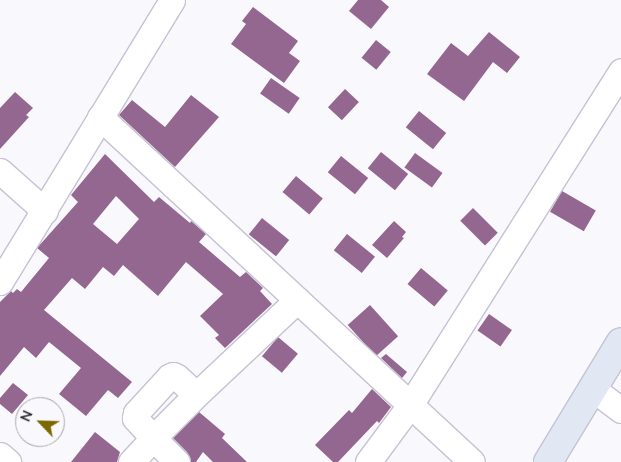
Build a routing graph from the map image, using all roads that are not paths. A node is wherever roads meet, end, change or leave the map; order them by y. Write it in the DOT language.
graph roads {
  1 [pos="172,0"];
  2 [pos="621,71"];
  3 [pos="100,117"];
  4 [pos="0,171"];
  5 [pos="45,211"];
  6 [pos="0,282"];
  7 [pos="297,300"];
  8 [pos="621,342"];
  9 [pos="593,389"];
  10 [pos="410,405"];
  11 [pos="621,410"];
  12 [pos="152,438"];
  13 [pos="0,455"];
  14 [pos="8,462"];
  15 [pos="131,462"];
  16 [pos="177,462"];
  17 [pos="368,462"];
  18 [pos="472,462"];
  19 [pos="548,462"];
  1 -- 3 [label="street"];
  2 -- 10 [label="street"];
  3 -- 5 [label="street"];
  3 -- 7 [label="street"];
  4 -- 5 [label="street"];
  5 -- 6 [label="street"];
  7 -- 10 [label="street"];
  7 -- 12 [label="street"];
  8 -- 9 [label="main road"];
  9 -- 11 [label="street"];
  9 -- 19 [label="main road"];
  10 -- 17 [label="street"];
  10 -- 18 [label="street"];
  12 -- 15 [label="street"];
  12 -- 16 [label="street"];
  13 -- 14 [label="street"];
}
